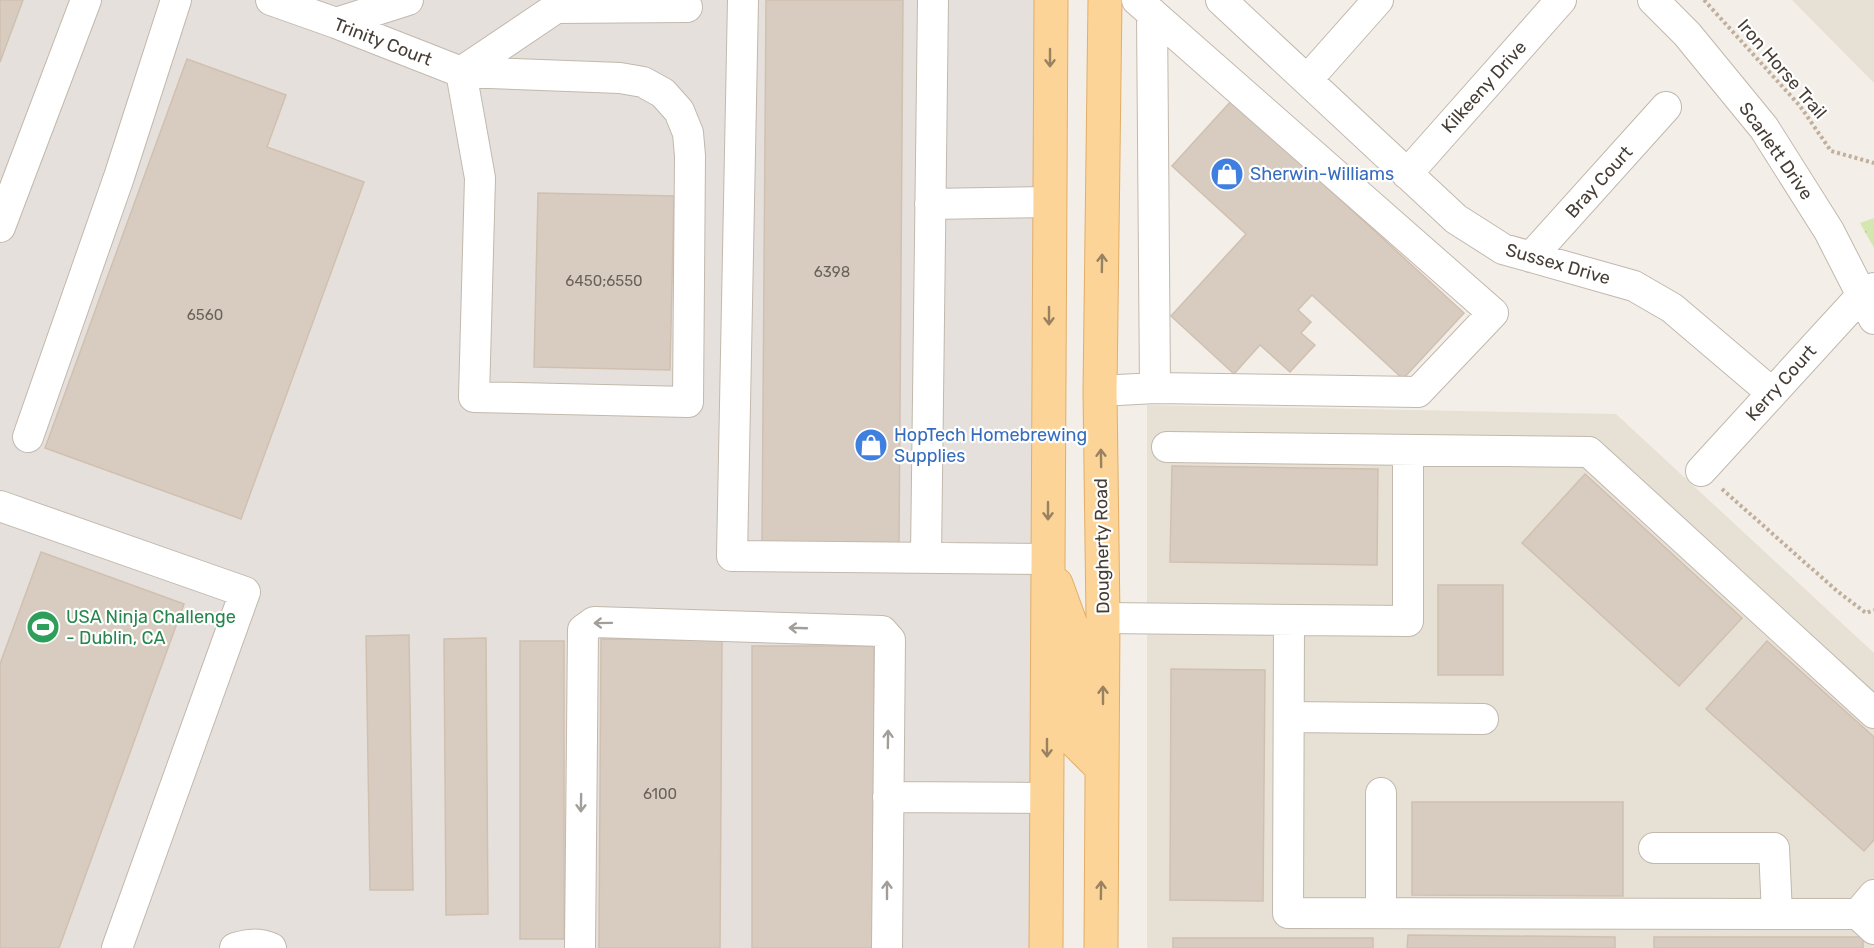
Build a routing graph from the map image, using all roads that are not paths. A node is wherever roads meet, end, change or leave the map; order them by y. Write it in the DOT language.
graph roads {
  1 [pos="86,0"];
  2 [pos="176,0"];
  3 [pos="408,0"];
  4 [pos="743,0"];
  5 [pos="933,0"];
  6 [pos="1050,0"];
  7 [pos="1105,0"];
  8 [pos="1221,0"];
  9 [pos="1378,0"];
  10 [pos="1561,0"];
  11 [pos="1653,0"];
  12 [pos="285,2"];
  13 [pos="1145,6"];
  14 [pos="687,7"];
  15 [pos="336,23"];
  16 [pos="461,72"];
  17 [pos="1306,80"];
  18 [pos="1666,108"];
  19 [pos="1407,174"];
  20 [pos="1050,202"];
  21 [pos="930,204"];
  22 [pos="0,227"];
  23 [pos="1531,257"];
  24 [pos="1870,300"];
  25 [pos="1155,388"];
  26 [pos="1100,391"];
  27 [pos="1773,393"];
  28 [pos="28,437"];
  29 [pos="1167,447"];
  30 [pos="1408,450"];
  31 [pos="1701,471"];
  32 [pos="0,506"];
  33 [pos="926,557"];
  34 [pos="1048,559"];
  35 [pos="1103,618"];
  36 [pos="1289,620"];
  37 [pos="1874,713"];
  38 [pos="1289,717"];
  39 [pos="1483,719"];
  40 [pos="1102,768"];
  41 [pos="1381,793"];
  42 [pos="888,797"];
  43 [pos="1047,798"];
  44 [pos="1654,848"];
  45 [pos="1381,913"];
  46 [pos="1869,913"];
  47 [pos="1777,914"];
  48 [pos="117,948"];
  49 [pos="235,948"];
  50 [pos="271,948"];
  51 [pos="580,948"];
  52 [pos="887,948"];
  53 [pos="1046,948"];
  54 [pos="1101,948"];
  1 -- 22 [label="street"];
  2 -- 28 [label="street"];
  3 -- 15 [label="street"];
  4 -- 33 [label="street"];
  5 -- 21 [label="street"];
  6 -- 20 [label="main road, one-way"];
  26 -- 7 [label="main road, Dougherty Road, one-way"];
  8 -- 17 [label="street, Sussex Drive"];
  9 -- 17 [label="street"];
  10 -- 19 [label="street, Kilkeeny Drive"];
  11 -- 24 [label="street, Scarlett Drive"];
  12 -- 15 [label="street, Trinity Court"];
  13 -- 25 [label="street"];
  13 -- 25 [label="street"];
  14 -- 16 [label="street"];
  15 -- 16 [label="street, Trinity Court"];
  16 -- 16 [label="street, Trinity Court"];
  17 -- 19 [label="street, Sussex Drive"];
  18 -- 23 [label="street, Bray Court"];
  19 -- 23 [label="street, Sussex Drive"];
  20 -- 21 [label="street"];
  20 -- 34 [label="main road, one-way"];
  21 -- 33 [label="street"];
  23 -- 27 [label="street, Sussex Drive"];
  24 -- 27 [label="street, Kerry Court"];
  25 -- 26 [label="street"];
  35 -- 26 [label="main road, Dougherty Road, one-way"];
  27 -- 31 [label="street, Kerry Court"];
  29 -- 30 [label="street"];
  30 -- 36 [label="street"];
  30 -- 37 [label="street"];
  32 -- 48 [label="street"];
  33 -- 34 [label="street"];
  34 -- 40 [label="main road"];
  34 -- 43 [label="main road, one-way"];
  35 -- 36 [label="street"];
  40 -- 35 [label="main road, Dougherty Road, one-way"];
  36 -- 38 [label="street"];
  38 -- 39 [label="street"];
  38 -- 45 [label="street"];
  54 -- 40 [label="main road, Dougherty Road, one-way"];
  41 -- 45 [label="street"];
  42 -- 43 [label="street"];
  42 -- 51 [label="street, one-way"];
  52 -- 42 [label="street, one-way"];
  43 -- 53 [label="main road"];
  44 -- 47 [label="street"];
  45 -- 47 [label="street"];
  46 -- 47 [label="street"];
  49 -- 50 [label="street"];
}
